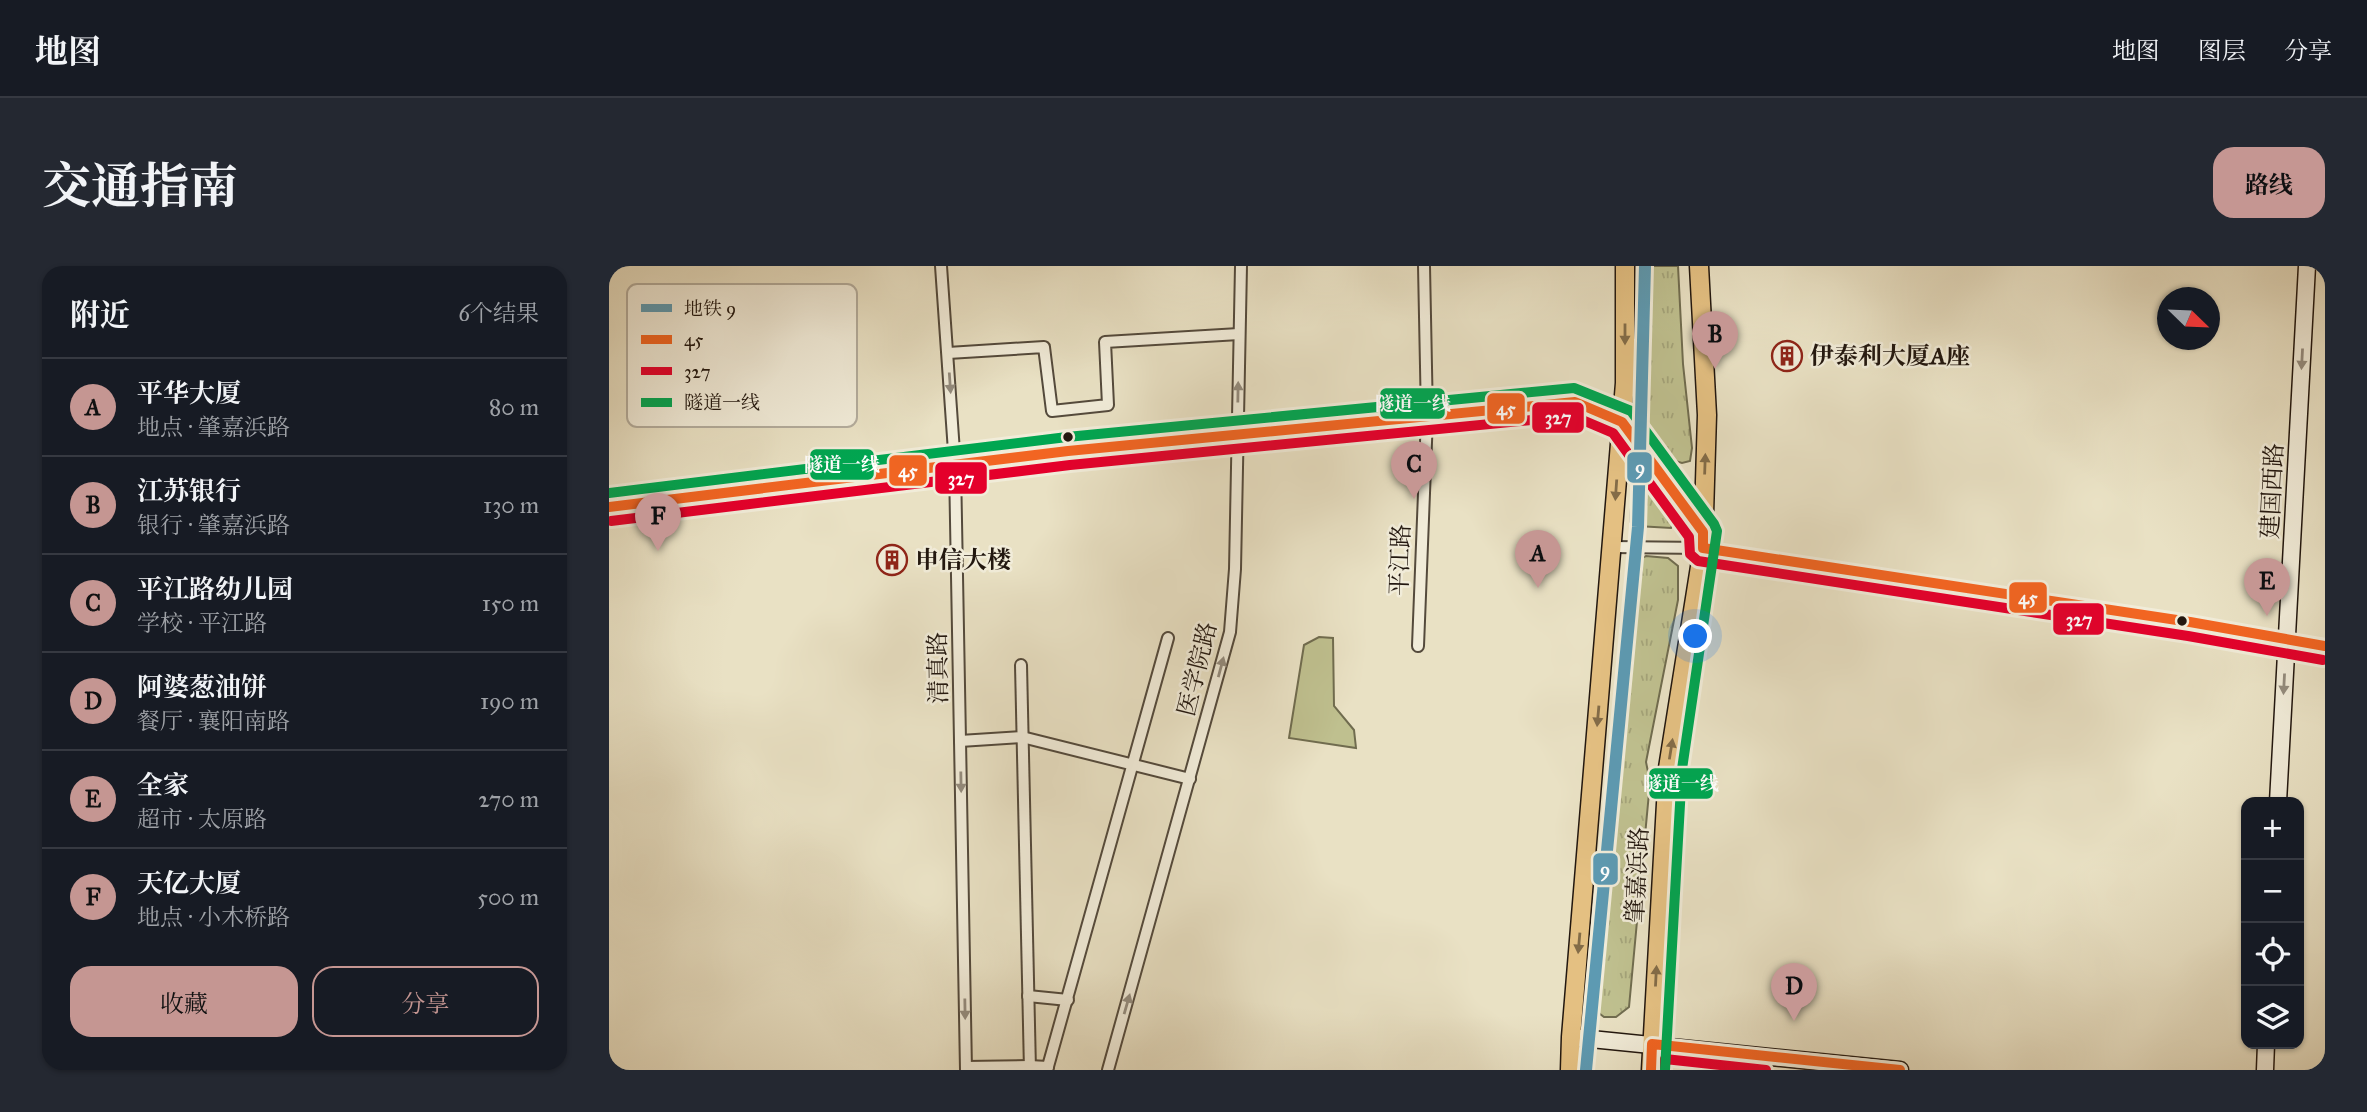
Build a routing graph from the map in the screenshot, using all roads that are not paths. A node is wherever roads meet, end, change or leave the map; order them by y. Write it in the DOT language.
graph roads {
  1 [pos="941,266"];
  2 [pos="1241,266"];
  3 [pos="1424,266"];
  4 [pos="1625,266"];
  5 [pos="1699,266"];
  6 [pos="2308,266"];
  7 [pos="1239,334"];
  8 [pos="948,353"];
  9 [pos="1427,417"];
  10 [pos="1622,422"];
  11 [pos="1237,435"];
  12 [pos="955,466"];
  13 [pos="609,507"];
  14 [pos="1703,540"];
  15 [pos="1612,547"];
  16 [pos="1168,638"];
  17 [pos="2286,639"];
  18 [pos="1418,646"];
  19 [pos="2325,646"];
  20 [pos="1021,665"];
  21 [pos="1022,737"];
  22 [pos="960,741"];
  23 [pos="1135,764"];
  24 [pos="1189,779"];
  25 [pos="2278,797"];
  26 [pos="1028,996"];
  27 [pos="1067,1000"];
  28 [pos="1571,1037"];
  29 [pos="1652,1044"];
  30 [pos="2266,1049"];
  31 [pos="1029,1068"];
  32 [pos="966,1069"];
  33 [pos="1048,1069"];
  34 [pos="1108,1070"];
  35 [pos="1570,1070"];
  36 [pos="1651,1070"];
  37 [pos="1900,1070"];
  38 [pos="2265,1070"];
  1 -- 8 [label="street, 清真路"];
  2 -- 7 [label="street, 医学院路"];
  3 -- 9 [label="street, 平江路"];
  4 -- 10 [label="main road, 肇嘉浜路, one-way"];
  14 -- 5 [label="main road, 肇嘉浜路, one-way"];
  6 -- 17 [label="street, 建国西路, one-way"];
  7 -- 8 [label="street"];
  11 -- 7 [label="street, 医学院路, one-way"];
  8 -- 12 [label="street, 清真路, one-way"];
  9 -- 10 [label="street"];
  9 -- 11 [label="street"];
  9 -- 18 [label="street, 平江路"];
  10 -- 14 [label="street"];
  10 -- 15 [label="main road, 肇嘉浜路, one-way"];
  11 -- 12 [label="street"];
  24 -- 11 [label="street, 医学院路, one-way"];
  12 -- 13 [label="street"];
  12 -- 22 [label="street, 清真路"];
  14 -- 15 [label="street"];
  14 -- 17 [label="street"];
  29 -- 14 [label="main road, 肇嘉浜路, one-way"];
  15 -- 28 [label="main road, 肇嘉浜路, one-way"];
  16 -- 23 [label="street"];
  17 -- 19 [label="street"];
  17 -- 25 [label="street, 建国西路, one-way"];
  20 -- 21 [label="street"];
  21 -- 22 [label="street"];
  21 -- 23 [label="street"];
  21 -- 26 [label="street"];
  22 -- 32 [label="street, 清真路, one-way"];
  23 -- 24 [label="street"];
  23 -- 27 [label="street"];
  34 -- 24 [label="street, 医学院路, one-way"];
  26 -- 27 [label="street"];
  26 -- 31 [label="street"];
  27 -- 33 [label="street"];
  28 -- 29 [label="street"];
  28 -- 35 [label="main road, 肇嘉浜路"];
  29 -- 36 [label="main road, 肇嘉浜路"];
  29 -- 37 [label="street"];
  30 -- 38 [label="street"];
  31 -- 32 [label="street"];
  31 -- 33 [label="street"];
}
